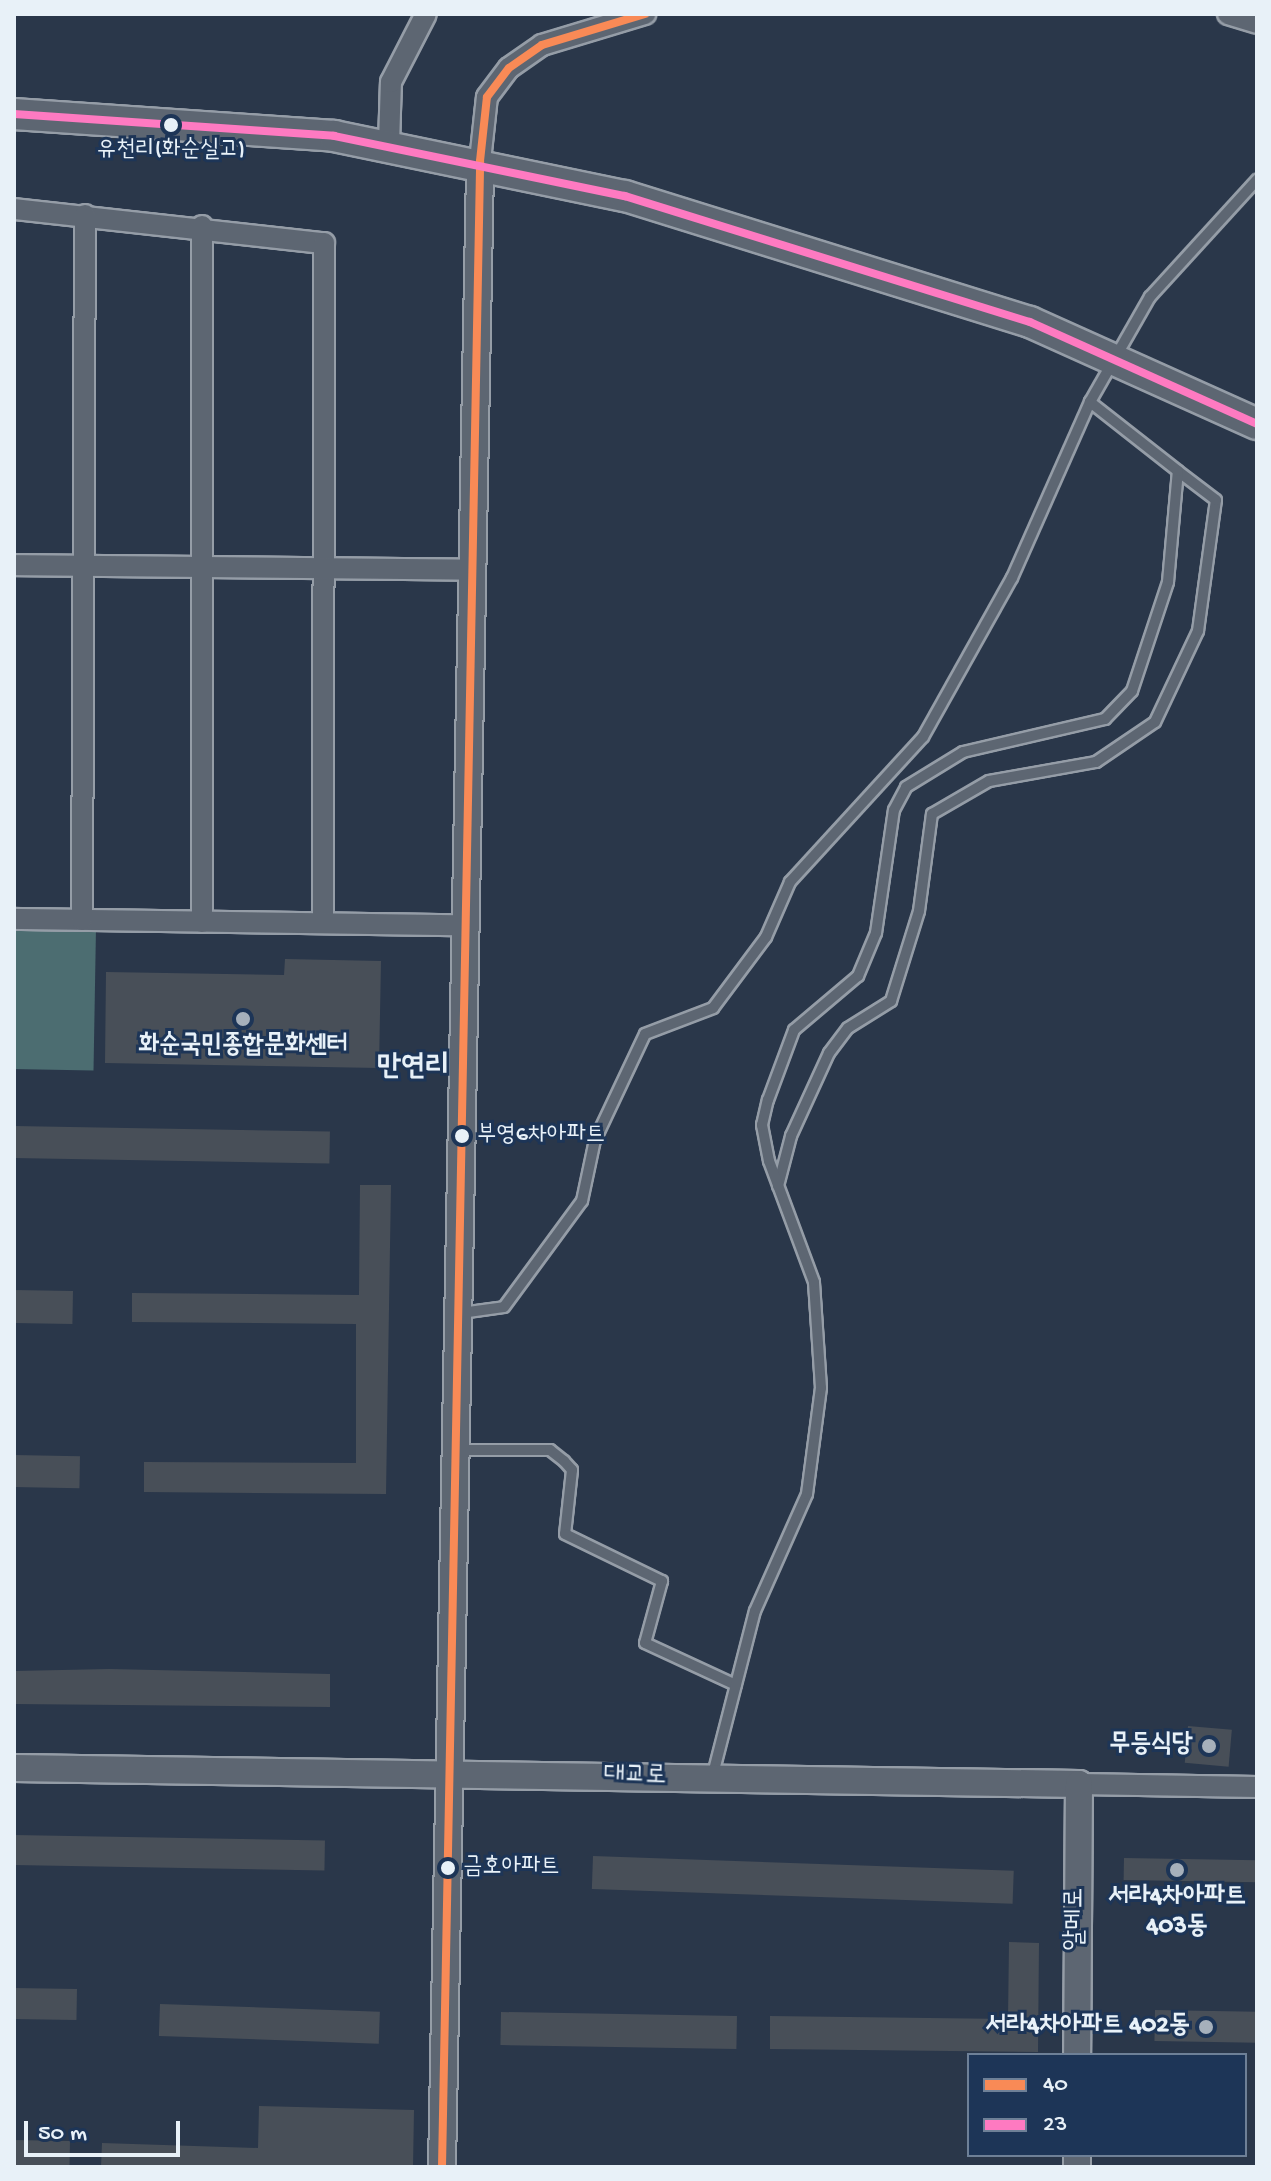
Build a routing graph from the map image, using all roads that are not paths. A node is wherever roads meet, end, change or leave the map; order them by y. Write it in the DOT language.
graph roads {
  1 [pos="426,14"];
  2 [pos="645,14"];
  3 [pos="1228,14"];
  4 [pos="1257,23"];
  5 [pos="14,114"];
  6 [pos="389,144"];
  7 [pos="480,161"];
  8 [pos="1257,180"];
  9 [pos="14,209"];
  10 [pos="85,215"];
  11 [pos="202,226"];
  12 [pos="1116,359"];
  13 [pos="1090,402"];
  14 [pos="1257,424"];
  15 [pos="1178,471"];
  16 [pos="14,565"];
  17 [pos="81,565"];
  18 [pos="201,566"];
  19 [pos="322,568"];
  20 [pos="468,570"];
  21 [pos="14,919"];
  22 [pos="82,920"];
  23 [pos="202,922"];
  24 [pos="323,923"];
  25 [pos="464,925"];
  26 [pos="778,1186"];
  27 [pos="460,1313"];
  28 [pos="457,1450"];
  29 [pos="736,1685"];
  30 [pos="14,1768"];
  31 [pos="450,1772"];
  32 [pos="712,1780"];
  33 [pos="1079,1784"];
  34 [pos="1257,1787"];
  35 [pos="1077,2053"];
  36 [pos="442,2167"];
  1 -- 6 [label="street"];
  2 -- 7 [label="street"];
  3 -- 4 [label="street"];
  5 -- 6 [label="main road"];
  6 -- 7 [label="main road"];
  7 -- 12 [label="main road"];
  7 -- 20 [label="street"];
  8 -- 12 [label="lane"];
  9 -- 10 [label="street"];
  10 -- 11 [label="street"];
  10 -- 17 [label="street"];
  11 -- 18 [label="street"];
  11 -- 19 [label="street"];
  12 -- 13 [label="lane"];
  12 -- 14 [label="main road"];
  13 -- 15 [label="lane"];
  13 -- 27 [label="lane"];
  15 -- 26 [label="lane"];
  15 -- 26 [label="lane"];
  16 -- 17 [label="street"];
  17 -- 18 [label="street"];
  17 -- 22 [label="street"];
  18 -- 19 [label="street"];
  18 -- 23 [label="street"];
  19 -- 20 [label="street"];
  19 -- 24 [label="street"];
  20 -- 25 [label="street"];
  21 -- 22 [label="street"];
  22 -- 23 [label="street"];
  23 -- 24 [label="street"];
  24 -- 25 [label="street"];
  25 -- 27 [label="street"];
  26 -- 29 [label="lane"];
  27 -- 28 [label="street"];
  28 -- 29 [label="lane"];
  28 -- 31 [label="street"];
  29 -- 32 [label="lane"];
  30 -- 31 [label="street, 대교로"];
  31 -- 32 [label="street, 대교로"];
  31 -- 36 [label="street"];
  32 -- 33 [label="street, 대교로"];
  33 -- 34 [label="street, 대교로"];
  33 -- 35 [label="street, 알메로"];
}
